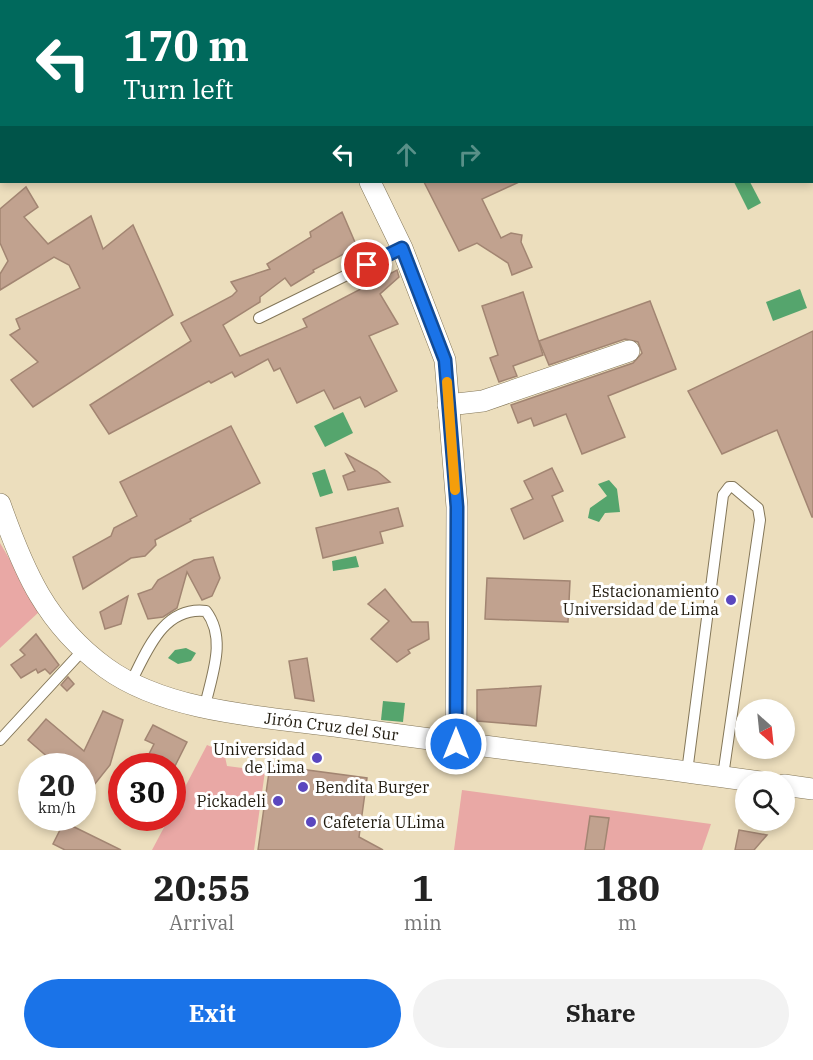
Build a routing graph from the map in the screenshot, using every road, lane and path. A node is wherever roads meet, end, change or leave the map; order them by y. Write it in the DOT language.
graph roads {
  1 [pos="370,183"];
  2 [pos="402,248"];
  3 [pos="259,318"];
  4 [pos="629,351"];
  5 [pos="448,405"];
  6 [pos="0,504"];
  7 [pos="83,650"];
  8 [pos="131,682"];
  9 [pos="205,706"];
  10 [pos="0,740"];
  11 [pos="456,744"];
  12 [pos="687,772"];
  13 [pos="723,776"];
  14 [pos="735,778"];
  15 [pos="795,787"];
  16 [pos="813,789"];
  1 -- 2 [label="street"];
  2 -- 3 [label="lane"];
  2 -- 5 [label="street"];
  4 -- 5 [label="street"];
  5 -- 11 [label="street"];
  6 -- 7 [label="street, Jirón Cruz del Sur"];
  7 -- 8 [label="street, Jirón Cruz del Sur"];
  7 -- 10 [label="lane"];
  8 -- 9 [label="street, Jirón Cruz del Sur"];
  8 -- 9 [label="lane"];
  9 -- 11 [label="street, Jirón Cruz del Sur"];
  11 -- 12 [label="street, Jirón Cruz del Sur"];
  12 -- 13 [label="street, Jirón Cruz del Sur"];
  12 -- 13 [label="lane"];
  13 -- 14 [label="street, Jirón Cruz del Sur"];
  15 -- 16 [label="street"];
}
